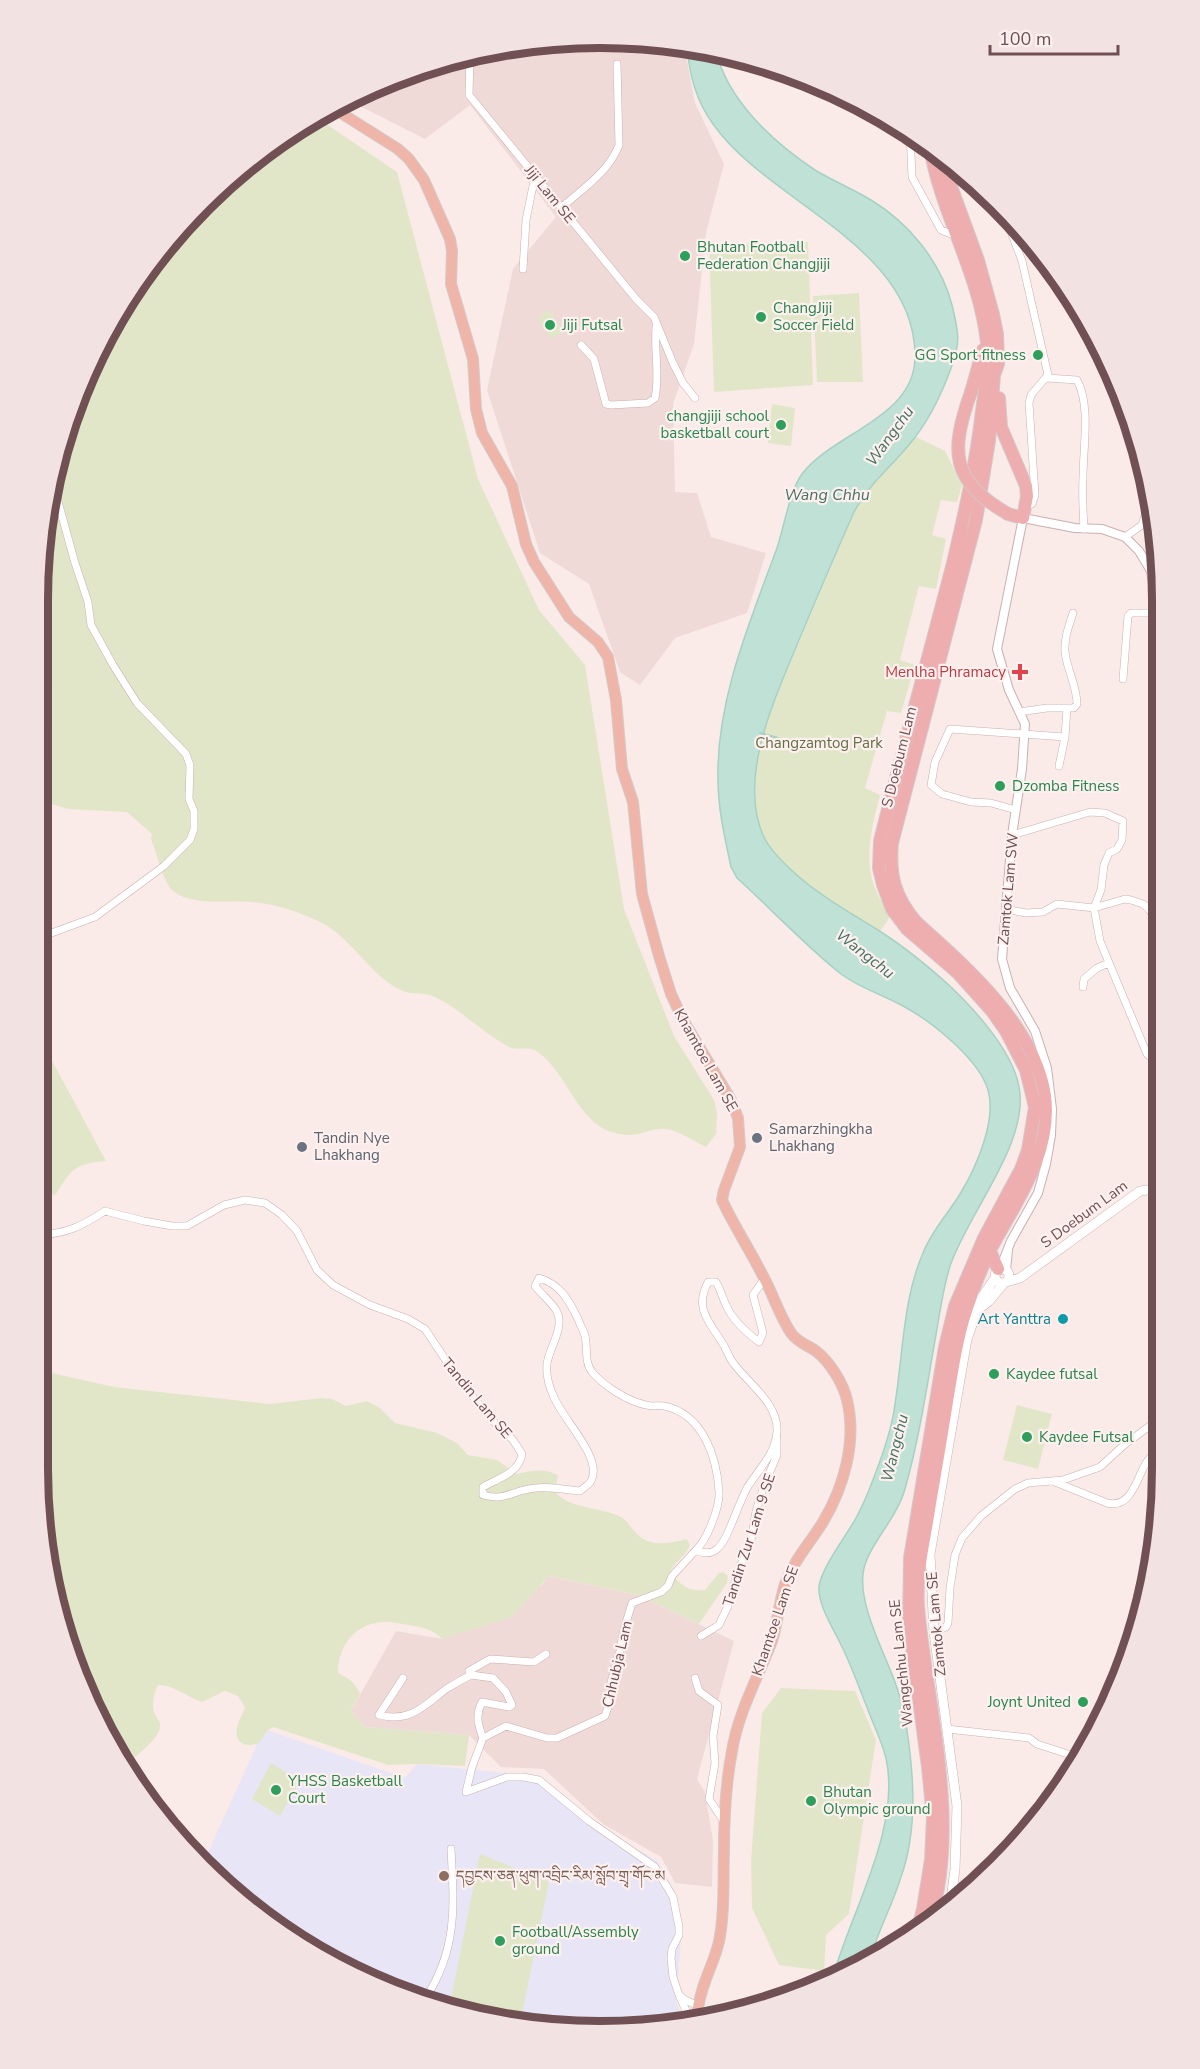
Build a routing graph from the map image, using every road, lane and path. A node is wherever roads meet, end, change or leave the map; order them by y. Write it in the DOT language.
graph roads {
  1 [pos="470,64"];
  2 [pos="617,64"];
  3 [pos="341,113"];
  4 [pos="911,144"];
  5 [pos="933,160"];
  6 [pos="946,170"];
  7 [pos="535,176"];
  8 [pos="561,208"];
  9 [pos="1011,232"];
  10 [pos="958,237"];
  11 [pos="523,269"];
  12 [pos="983,316"];
  13 [pos="656,324"];
  14 [pos="581,345"];
  15 [pos="998,364"];
  16 [pos="1047,378"];
  17 [pos="695,398"];
  18 [pos="58,500"];
  19 [pos="1024,512"];
  20 [pos="1145,517"];
  21 [pos="1084,529"];
  22 [pos="1125,537"];
  23 [pos="1151,572"];
  24 [pos="1073,613"];
  25 [pos="1152,613"];
  26 [pos="1124,679"];
  27 [pos="1067,708"];
  28 [pos="1019,712"];
  29 [pos="1025,734"];
  30 [pos="1065,737"];
  31 [pos="1059,766"];
  32 [pos="1016,810"];
  33 [pos="1012,835"];
  34 [pos="1094,908"];
  35 [pos="1005,909"];
  36 [pos="1152,914"];
  37 [pos="48,934"];
  38 [pos="1109,963"];
  39 [pos="1083,987"];
  40 [pos="1152,1057"];
  41 [pos="1152,1189"];
  42 [pos="1008,1207"];
  43 [pos="48,1234"];
  44 [pos="990,1251"];
  45 [pos="975,1257"];
  46 [pos="979,1275"];
  47 [pos="1001,1275"];
  48 [pos="765,1278"];
  49 [pos="1152,1424"];
  50 [pos="777,1433"];
  51 [pos="1152,1456"];
  52 [pos="1053,1481"];
  53 [pos="696,1550"];
  54 [pos="934,1632"];
  55 [pos="701,1636"];
  56 [pos="546,1654"];
  57 [pos="471,1675"];
  58 [pos="403,1678"];
  59 [pos="694,1678"];
  60 [pos="947,1729"];
  61 [pos="483,1738"];
  62 [pos="1072,1755"];
  63 [pos="725,1822"];
  64 [pos="451,1849"];
  65 [pos="952,1894"];
  66 [pos="932,1910"];
  67 [pos="920,1919"];
  68 [pos="429,1994"];
  69 [pos="679,1995"];
  70 [pos="699,2006"];
  71 [pos="700,2011"];
  72 [pos="698,2012"];
  73 [pos="687,2013"];
  1 -- 7 [label="street, Jiji Lam SE"];
  2 -- 8 [label="street"];
  3 -- 48 [label="main road, Khamtoe Lam SE"];
  4 -- 10 [label="street"];
  5 -- 10 [label="highway, S Doebum Lam"];
  6 -- 15 [label="highway, S Doebum Lam"];
  7 -- 8 [label="street, Jiji Lam SE"];
  7 -- 11 [label="street"];
  8 -- 13 [label="street, Jiji Lam SE"];
  9 -- 16 [label="street"];
  10 -- 12 [label="highway, S Doebum Lam"];
  12 -- 19 [label="highway, bridge"];
  12 -- 42 [label="highway, S Doebum Lam"];
  13 -- 14 [label="street"];
  13 -- 17 [label="street, Jiji Lam SE"];
  15 -- 19 [label="highway"];
  15 -- 42 [label="highway, S Doebum Lam"];
  16 -- 19 [label="street, Zamtok Lam SW"];
  16 -- 21 [label="street"];
  18 -- 37 [label="street"];
  19 -- 21 [label="street"];
  19 -- 28 [label="street, Zamtok Lam SW"];
  20 -- 22 [label="street"];
  21 -- 22 [label="street"];
  22 -- 23 [label="street"];
  24 -- 27 [label="street"];
  25 -- 26 [label="street"];
  27 -- 28 [label="street"];
  27 -- 30 [label="street"];
  28 -- 29 [label="street, Zamtok Lam SW"];
  29 -- 30 [label="street"];
  29 -- 32 [label="street, Zamtok Lam SW"];
  29 -- 32 [label="street"];
  30 -- 31 [label="street"];
  32 -- 33 [label="street, Zamtok Lam SW"];
  33 -- 34 [label="street"];
  33 -- 35 [label="street, Zamtok Lam SW"];
  34 -- 35 [label="street"];
  34 -- 36 [label="street"];
  34 -- 38 [label="street"];
  35 -- 47 [label="street, Zamtok Lam SW"];
  38 -- 39 [label="street"];
  38 -- 40 [label="street"];
  41 -- 47 [label="main road, S Doebum Lam"];
  42 -- 44 [label="highway, S Doebum Lam"];
  42 -- 45 [label="highway, S Doebum Lam"];
  43 -- 53 [label="street, Tandin Lam SE"];
  44 -- 46 [label="highway, S Doebum Lam"];
  44 -- 47 [label="highway"];
  45 -- 67 [label="highway, Wangchhu Lam SE"];
  46 -- 47 [label="highway"];
  46 -- 66 [label="highway, Wangchhu Lam SE"];
  47 -- 54 [label="main road, Zamtok Lam SE"];
  48 -- 50 [label="street"];
  48 -- 63 [label="main road, Khamtoe Lam SE"];
  49 -- 52 [label="street"];
  50 -- 53 [label="street"];
  50 -- 55 [label="street, Tandin Zur Lam 9 SE"];
  51 -- 52 [label="street"];
  52 -- 54 [label="street"];
  53 -- 61 [label="street, Chhubja Lam"];
  54 -- 60 [label="main road, Zamtok Lam SE"];
  56 -- 57 [label="street"];
  57 -- 58 [label="street"];
  57 -- 61 [label="street"];
  59 -- 63 [label="street"];
  60 -- 62 [label="street"];
  60 -- 65 [label="main road, Zamtok Lam SE"];
  61 -- 69 [label="street"];
  63 -- 70 [label="main road, Khamtoe Lam SE"];
  64 -- 68 [label="street"];
  69 -- 70 [label="street"];
  69 -- 73 [label="street"];
  70 -- 71 [label="main road, Khamtoe Lam SE"];
  70 -- 72 [label="main road, Khamtoe Lam SE"];
}
